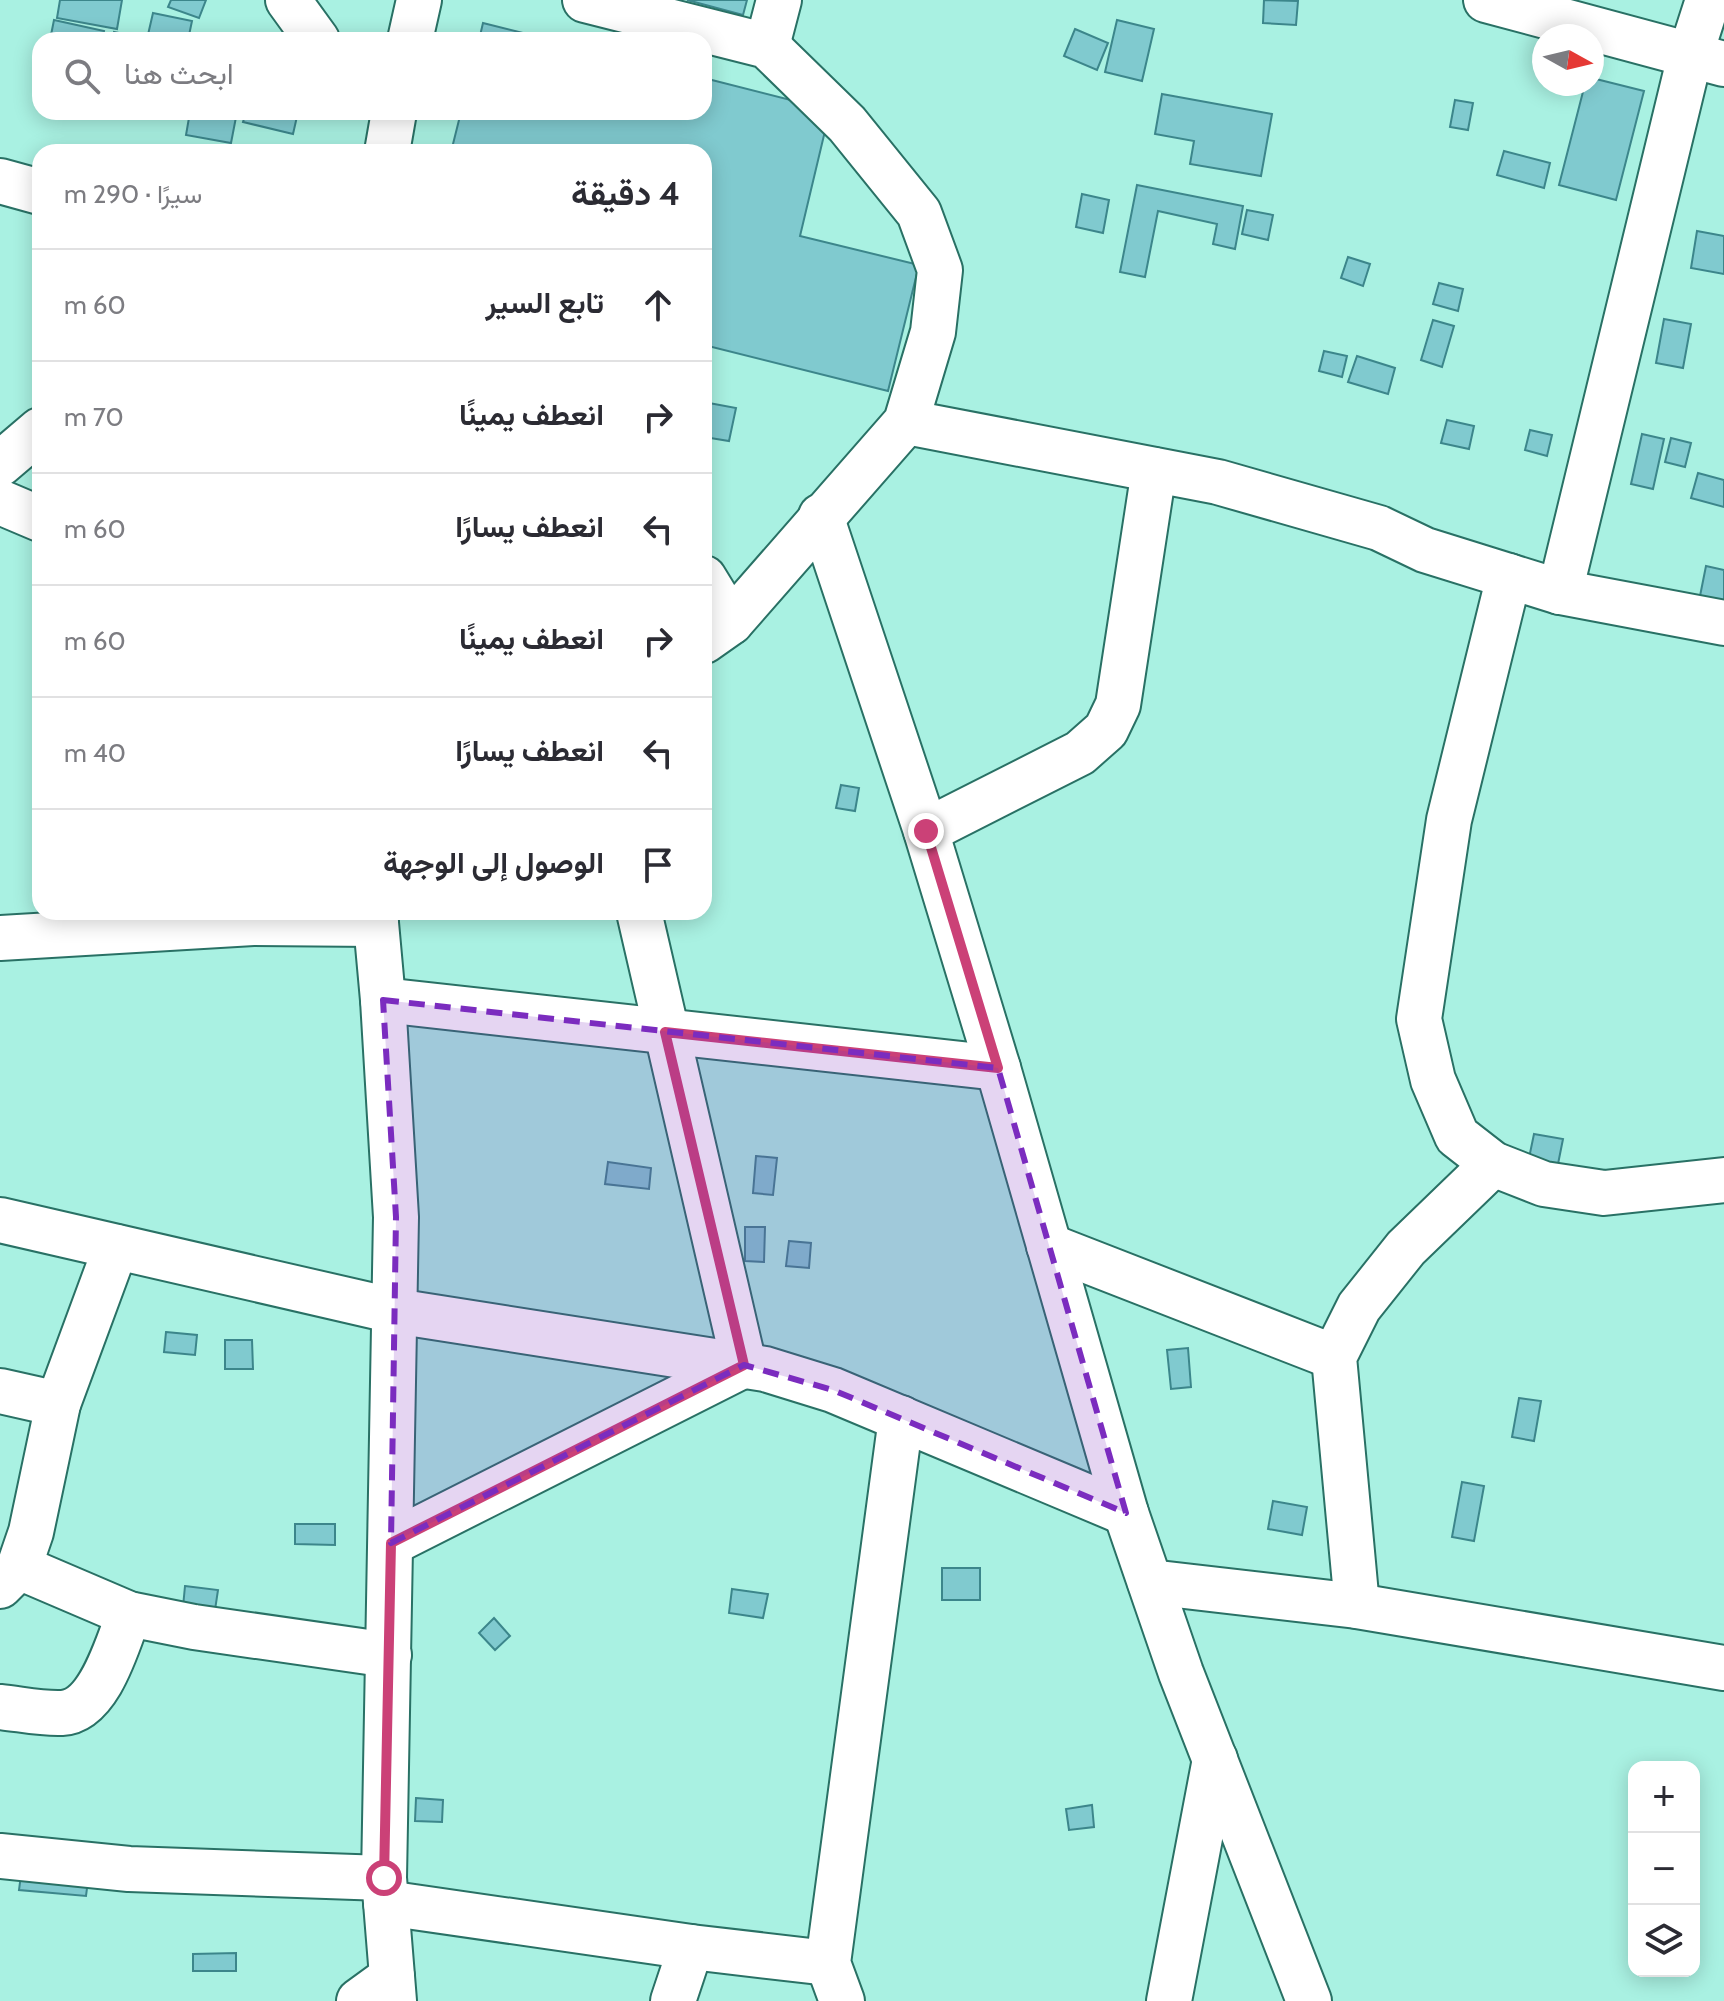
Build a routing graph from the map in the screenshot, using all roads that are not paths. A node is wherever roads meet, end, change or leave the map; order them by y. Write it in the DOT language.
graph roads {
  1 [pos="288,0"];
  2 [pos="419,0"];
  3 [pos="585,0"];
  4 [pos="779,0"];
  5 [pos="1486,0"];
  6 [pos="1708,0"];
  7 [pos="311,32"];
  8 [pos="412,32"];
  9 [pos="712,32"];
  10 [pos="712,32"];
  11 [pos="767,46"];
  12 [pos="1707,60"];
  13 [pos="0,181"];
  14 [pos="32,190"];
  15 [pos="906,422"];
  16 [pos="32,437"];
  17 [pos="0,464"];
  18 [pos="1154,470"];
  19 [pos="0,502"];
  20 [pos="32,516"];
  21 [pos="821,516"];
  22 [pos="1509,576"];
  23 [pos="1560,592"];
  24 [pos="712,611"];
  25 [pos="1724,623"];
  26 [pos="717,631"];
  27 [pos="926,831"];
  28 [pos="226,920"];
  29 [pos="375,920"];
  30 [pos="641,920"];
  31 [pos="0,938"];
  32 [pos="383,1000"];
  33 [pos="665,1032"];
  34 [pos="998,1068"];
  35 [pos="1493,1164"];
  36 [pos="1724,1180"];
  37 [pos="0,1220"];
  38 [pos="1049,1246"];
  39 [pos="116,1247"];
  40 [pos="395,1311"];
  41 [pos="1334,1357"];
  42 [pos="744,1365"];
  43 [pos="0,1391"];
  44 [pos="58,1404"];
  45 [pos="901,1418"];
  46 [pos="1126,1513"];
  47 [pos="391,1543"];
  48 [pos="9,1577"];
  49 [pos="1150,1582"];
  50 [pos="1357,1606"];
  51 [pos="129,1614"];
  52 [pos="389,1655"];
  53 [pos="1724,1668"];
  54 [pos="0,1707"];
  55 [pos="1215,1759"];
  56 [pos="0,1856"];
  57 [pos="385,1890"];
  58 [pos="691,1947"];
  59 [pos="835,1982"];
  60 [pos="382,1993"];
  61 [pos="673,2001"];
  62 [pos="1169,2001"];
  63 [pos="1309,2001"];
  1 -- 7 [label="street"];
  2 -- 8 [label="street"];
  3 -- 10 [label="street"];
  4 -- 11 [label="street"];
  5 -- 12 [label="street"];
  6 -- 12 [label="street"];
  9 -- 11 [label="street"];
  11 -- 15 [label="street"];
  12 -- 23 [label="street"];
  13 -- 14 [label="street"];
  15 -- 18 [label="street"];
  15 -- 21 [label="street"];
  16 -- 17 [label="street"];
  18 -- 22 [label="street"];
  18 -- 27 [label="street"];
  19 -- 20 [label="street"];
  21 -- 26 [label="street"];
  21 -- 27 [label="street"];
  22 -- 23 [label="street"];
  22 -- 35 [label="street"];
  23 -- 25 [label="street"];
  24 -- 26 [label="street"];
  27 -- 34 [label="street"];
  28 -- 31 [label="street"];
  29 -- 32 [label="street"];
  30 -- 33 [label="street"];
  32 -- 33 [label="street"];
  32 -- 40 [label="street"];
  33 -- 34 [label="street"];
  33 -- 42 [label="street"];
  34 -- 38 [label="street"];
  35 -- 36 [label="street"];
  35 -- 41 [label="street"];
  37 -- 39 [label="street"];
  38 -- 41 [label="street"];
  38 -- 46 [label="street"];
  39 -- 40 [label="street"];
  39 -- 44 [label="street"];
  40 -- 42 [label="street"];
  40 -- 47 [label="street"];
  41 -- 50 [label="street"];
  42 -- 45 [label="street"];
  42 -- 47 [label="street"];
  43 -- 44 [label="street"];
  44 -- 48 [label="street"];
  45 -- 46 [label="street"];
  45 -- 59 [label="street"];
  46 -- 49 [label="street"];
  47 -- 52 [label="street"];
  48 -- 51 [label="street"];
  49 -- 50 [label="street"];
  49 -- 55 [label="street"];
  50 -- 53 [label="street"];
  51 -- 52 [label="street"];
  51 -- 54 [label="street"];
  52 -- 57 [label="street"];
  55 -- 62 [label="street"];
  55 -- 63 [label="street"];
  56 -- 57 [label="street"];
  57 -- 58 [label="street"];
  57 -- 60 [label="street"];
  58 -- 59 [label="street"];
  58 -- 61 [label="street"];
}
